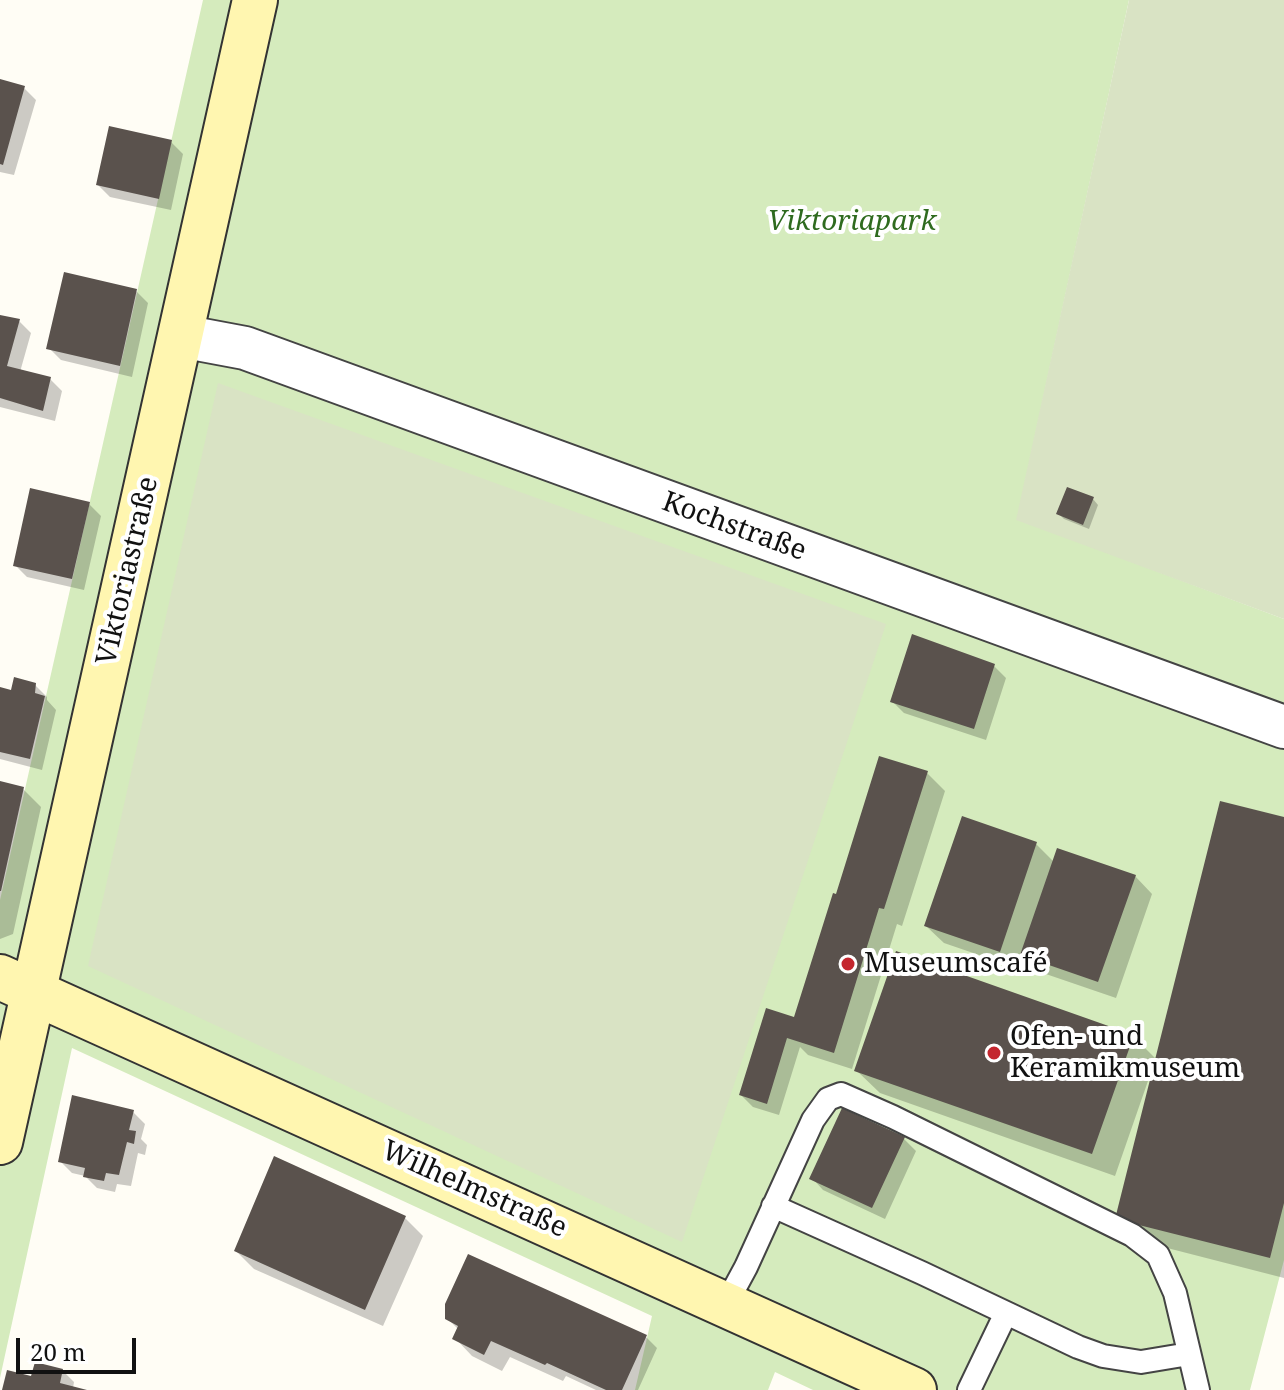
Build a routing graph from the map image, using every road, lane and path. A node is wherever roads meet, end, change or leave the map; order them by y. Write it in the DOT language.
graph roads {
  1 [pos="255,0"];
  2 [pos="181,336"];
  3 [pos="1284,727"];
  4 [pos="16,984"];
  5 [pos="0,1142"];
  6 [pos="773,1206"];
  7 [pos="726,1304"];
  8 [pos="1006,1313"];
  9 [pos="1189,1354"];
  10 [pos="914,1390"];
  11 [pos="969,1390"];
  12 [pos="1198,1390"];
  1 -- 2 [label="street, Viktoriastraße"];
  2 -- 3 [label="street, Kochstraße"];
  2 -- 4 [label="street, Viktoriastraße"];
  4 -- 5 [label="street, Viktoriastraße"];
  4 -- 7 [label="street, Wilhelmstraße"];
  6 -- 7 [label="lane"];
  6 -- 8 [label="lane"];
  6 -- 9 [label="lane"];
  7 -- 10 [label="street, Wilhelmstraße"];
  8 -- 9 [label="lane"];
  8 -- 11 [label="lane"];
  9 -- 12 [label="lane"];
}
